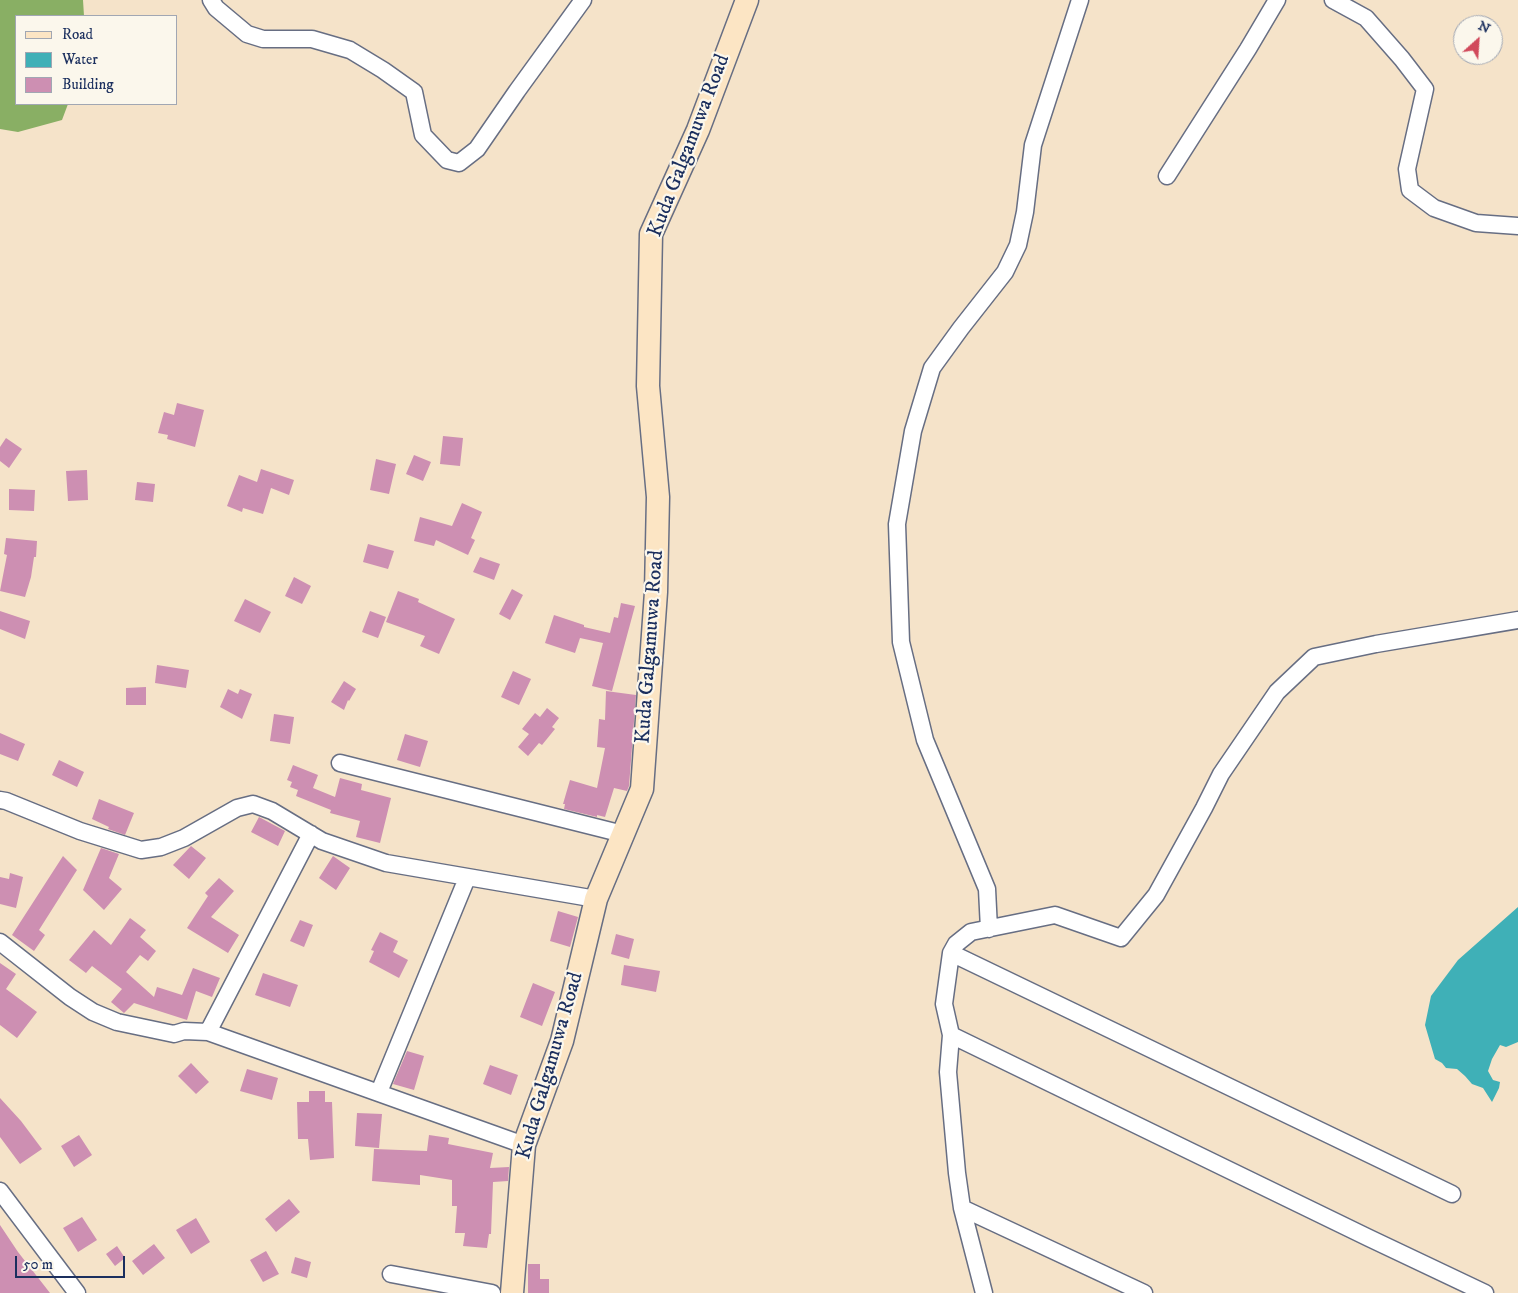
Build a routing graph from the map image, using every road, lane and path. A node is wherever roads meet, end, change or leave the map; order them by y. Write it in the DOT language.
graph roads {
  1 [pos="211,0"];
  2 [pos="583,0"];
  3 [pos="747,0"];
  4 [pos="1080,0"];
  5 [pos="1277,0"];
  6 [pos="1333,0"];
  7 [pos="1167,176"];
  8 [pos="1518,226"];
  9 [pos="1518,620"];
  10 [pos="340,763"];
  11 [pos="0,800"];
  12 [pos="311,834"];
  13 [pos="623,834"];
  14 [pos="467,878"];
  15 [pos="596,899"];
  16 [pos="989,929"];
  17 [pos="0,942"];
  18 [pos="951,953"];
  19 [pos="208,1032"];
  20 [pos="951,1035"];
  21 [pos="379,1092"];
  22 [pos="524,1145"];
  23 [pos="0,1191"];
  24 [pos="1452,1194"];
  25 [pos="962,1208"];
  26 [pos="391,1274"];
  27 [pos="77,1293"];
  28 [pos="492,1293"];
  29 [pos="512,1293"];
  30 [pos="984,1293"];
  31 [pos="1144,1293"];
  32 [pos="1485,1293"];
  1 -- 2 [label="street"];
  3 -- 13 [label="street, Kuda Galgamuwa Road"];
  4 -- 16 [label="street"];
  5 -- 7 [label="street"];
  6 -- 8 [label="street"];
  9 -- 16 [label="street"];
  10 -- 13 [label="street"];
  11 -- 12 [label="street"];
  12 -- 14 [label="street"];
  12 -- 19 [label="street"];
  13 -- 15 [label="street, Kuda Galgamuwa Road"];
  14 -- 15 [label="street"];
  14 -- 21 [label="street"];
  15 -- 22 [label="street, Kuda Galgamuwa Road"];
  16 -- 18 [label="street"];
  17 -- 19 [label="street"];
  18 -- 20 [label="street"];
  18 -- 24 [label="street"];
  19 -- 21 [label="street"];
  20 -- 25 [label="street"];
  20 -- 32 [label="street"];
  21 -- 22 [label="street"];
  22 -- 29 [label="street, Kuda Galgamuwa Road"];
  23 -- 27 [label="street"];
  25 -- 30 [label="street"];
  25 -- 31 [label="street"];
  26 -- 28 [label="street"];
}
